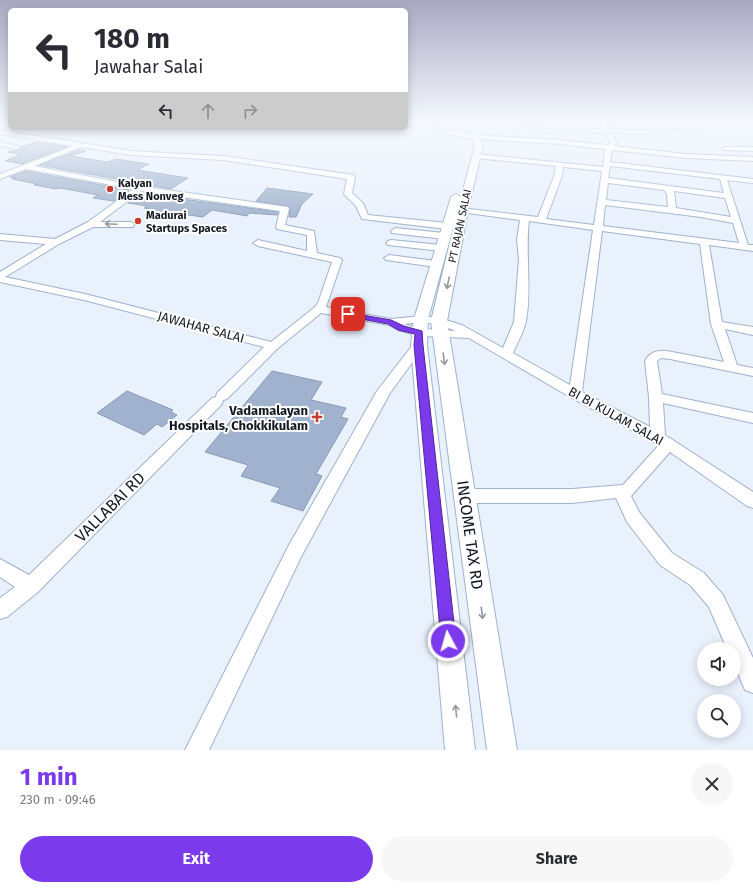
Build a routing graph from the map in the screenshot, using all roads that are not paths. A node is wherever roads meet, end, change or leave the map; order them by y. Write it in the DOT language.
graph roads {
  1 [pos="51,157"];
  2 [pos="205,157"];
  3 [pos="468,157"];
  4 [pos="475,157"];
  5 [pos="486,157"];
  6 [pos="608,157"];
  7 [pos="708,157"];
  8 [pos="753,159"];
  9 [pos="560,164"];
  10 [pos="607,166"];
  11 [pos="27,167"];
  12 [pos="467,173"];
  13 [pos="0,177"];
  14 [pos="722,178"];
  15 [pos="605,180"];
  16 [pos="753,181"];
  17 [pos="139,188"];
  18 [pos="666,188"];
  19 [pos="728,196"];
  20 [pos="602,202"];
  21 [pos="458,209"];
  22 [pos="672,210"];
  23 [pos="525,218"];
  24 [pos="541,221"];
  25 [pos="736,221"];
  26 [pos="91,224"];
  27 [pos="130,225"];
  28 [pos="598,228"];
  29 [pos="395,231"];
  30 [pos="445,231"];
  31 [pos="0,237"];
  32 [pos="704,241"];
  33 [pos="56,242"];
  34 [pos="258,243"];
  35 [pos="392,243"];
  36 [pos="749,247"];
  37 [pos="441,248"];
  38 [pos="312,255"];
  39 [pos="390,258"];
  40 [pos="436,264"];
  41 [pos="0,278"];
  42 [pos="319,309"];
  43 [pos="717,324"];
  44 [pos="428,330"];
  45 [pos="753,331"];
  46 [pos="273,346"];
  47 [pos="506,355"];
  48 [pos="732,368"];
  49 [pos="753,372"];
  50 [pos="575,394"];
  51 [pos="656,397"];
  52 [pos="753,418"];
  53 [pos="663,441"];
  54 [pos="621,492"];
  55 [pos="464,496"];
  56 [pos="753,501"];
  57 [pos="0,567"];
  58 [pos="31,586"];
  59 [pos="0,610"];
  60 [pos="753,682"];
  61 [pos="197,750"];
  62 [pos="460,750"];
  63 [pos="502,750"];
  1 -- 11 [label="street"];
  2 -- 30 [label="street"];
  3 -- 12 [label="main road, PT RAJAN SALAI"];
  4 -- 12 [label="main road, PT RAJAN SALAI"];
  5 -- 9 [label="street"];
  6 -- 10 [label="street"];
  7 -- 8 [label="street"];
  9 -- 10 [label="street"];
  9 -- 24 [label="street"];
  10 -- 14 [label="street"];
  10 -- 15 [label="street"];
  11 -- 13 [label="street"];
  11 -- 17 [label="street"];
  12 -- 21 [label="main road, PT RAJAN SALAI"];
  14 -- 16 [label="street"];
  14 -- 19 [label="street"];
  15 -- 18 [label="street"];
  15 -- 20 [label="street"];
  17 -- 26 [label="street"];
  17 -- 38 [label="street"];
  18 -- 19 [label="street"];
  18 -- 22 [label="street"];
  19 -- 25 [label="street"];
  20 -- 22 [label="street"];
  20 -- 28 [label="street"];
  21 -- 23 [label="street"];
  21 -- 30 [label="main road, PT RAJAN SALAI"];
  21 -- 44 [label="main road, PT RAJAN SALAI, one-way"];
  22 -- 25 [label="street"];
  23 -- 24 [label="street"];
  23 -- 47 [label="street"];
  24 -- 28 [label="street"];
  25 -- 36 [label="street"];
  27 -- 26 [label="street, one-way"];
  26 -- 33 [label="street"];
  28 -- 32 [label="street"];
  28 -- 50 [label="street"];
  29 -- 30 [label="street"];
  30 -- 37 [label="main road, PT RAJAN SALAI"];
  31 -- 33 [label="street"];
  32 -- 36 [label="street"];
  32 -- 43 [label="street"];
  33 -- 41 [label="street"];
  34 -- 38 [label="street"];
  35 -- 37 [label="street"];
  37 -- 40 [label="main road, PT RAJAN SALAI"];
  38 -- 42 [label="street"];
  39 -- 40 [label="street"];
  40 -- 44 [label="main road, PT RAJAN SALAI"];
  41 -- 46 [label="street, JAWAHAR SALAI"];
  42 -- 44 [label="street"];
  42 -- 46 [label="street"];
  43 -- 45 [label="street"];
  43 -- 48 [label="street"];
  44 -- 47 [label="street, BI BI KULAM SALAI"];
  44 -- 55 [label="main road, INCOME TAX RD, one-way"];
  44 -- 61 [label="street"];
  62 -- 44 [label="main road, one-way"];
  46 -- 58 [label="street, VALLABAI RD"];
  47 -- 50 [label="street, BI BI KULAM SALAI"];
  48 -- 49 [label="street"];
  48 -- 51 [label="street"];
  50 -- 53 [label="street, BI BI KULAM SALAI"];
  51 -- 52 [label="street"];
  51 -- 53 [label="street"];
  53 -- 54 [label="street"];
  53 -- 56 [label="street, BI BI KULAM SALAI"];
  54 -- 55 [label="street"];
  54 -- 60 [label="street"];
  55 -- 63 [label="main road, INCOME TAX RD, one-way"];
  57 -- 58 [label="street"];
  58 -- 59 [label="street, VALLABAI RD"];
}
